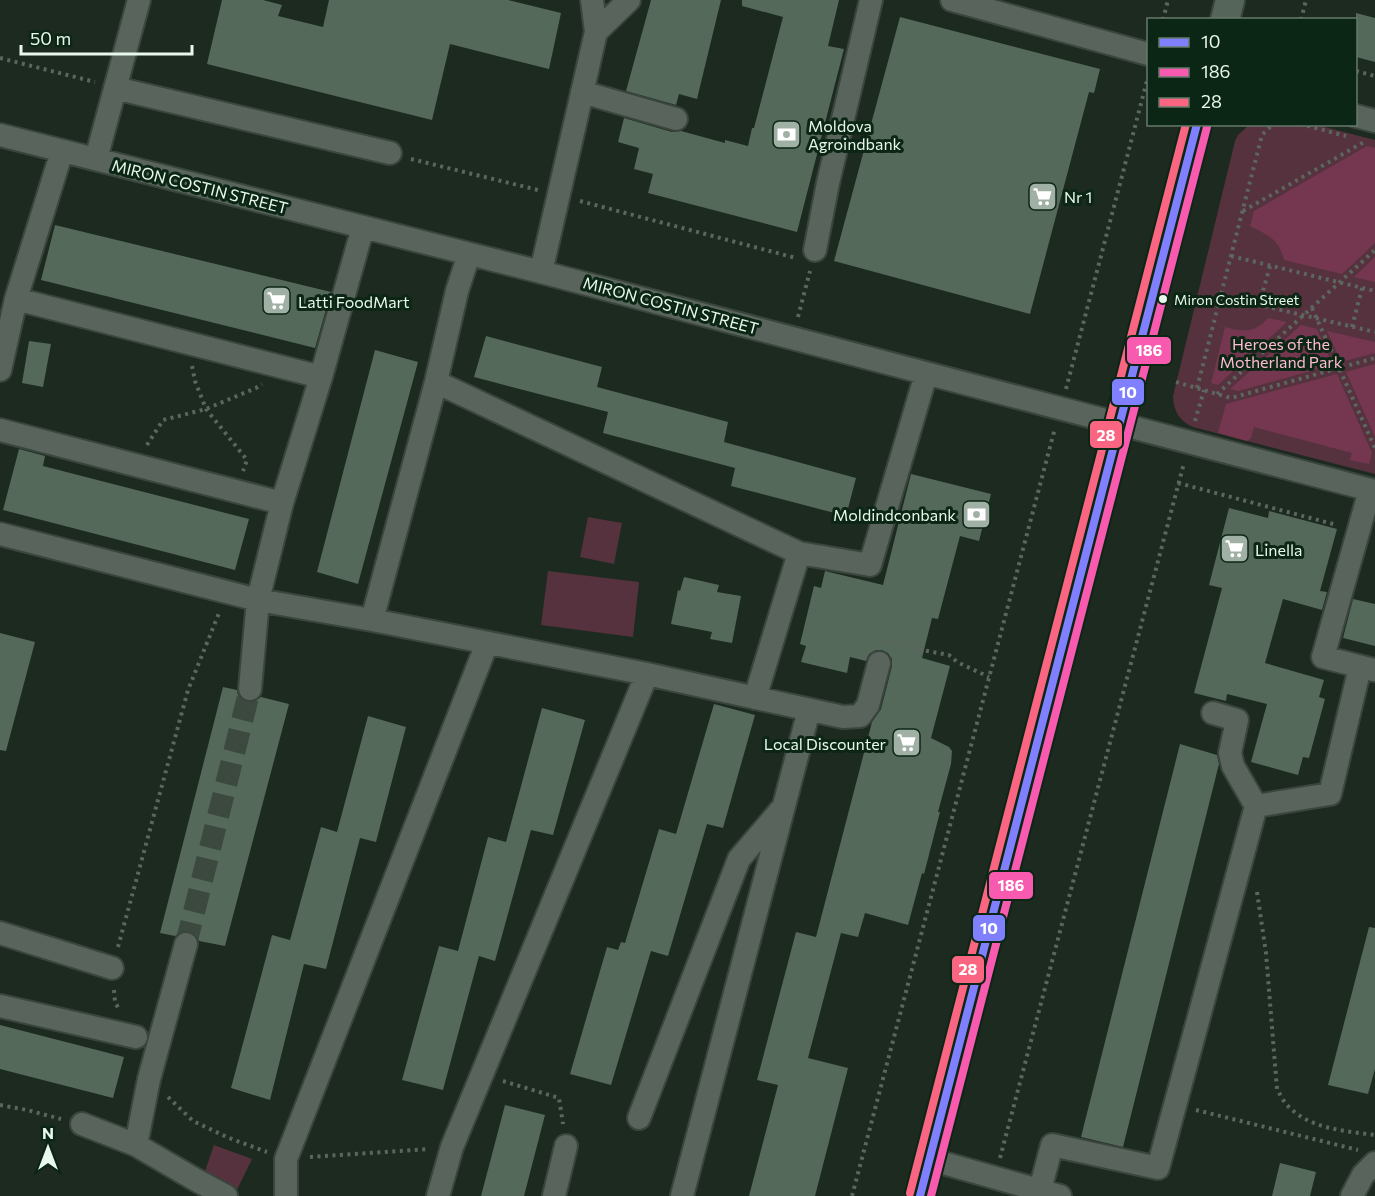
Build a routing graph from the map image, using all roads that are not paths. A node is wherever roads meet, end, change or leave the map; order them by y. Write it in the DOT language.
graph roads {
  1 [pos="139,0"];
  2 [pos="592,0"];
  3 [pos="604,0"];
  4 [pos="629,0"];
  5 [pos="872,0"];
  6 [pos="952,0"];
  7 [pos="1230,0"];
  8 [pos="1226,18"];
  9 [pos="596,32"];
  10 [pos="1147,53"];
  11 [pos="115,88"];
  12 [pos="582,93"];
  13 [pos="1357,116"];
  14 [pos="676,119"];
  15 [pos="1375,121"];
  16 [pos="1196,126"];
  17 [pos="0,135"];
  18 [pos="62,151"];
  19 [pos="390,153"];
  20 [pos="96,159"];
  21 [pos="363,227"];
  22 [pos="469,254"];
  23 [pos="809,257"];
  24 [pos="541,272"];
  25 [pos="16,299"];
  26 [pos="0,370"];
  27 [pos="926,374"];
  28 [pos="321,377"];
  29 [pos="436,382"];
  30 [pos="1120,424"];
  31 [pos="0,430"];
  32 [pos="1373,491"];
  33 [pos="282,503"];
  34 [pos="0,534"];
  35 [pos="799,553"];
  36 [pos="258,600"];
  37 [pos="372,620"];
  38 [pos="487,643"];
  39 [pos="879,663"];
  40 [pos="1368,669"];
  41 [pos="647,674"];
  42 [pos="250,689"];
  43 [pos="755,698"];
  44 [pos="809,710"];
  45 [pos="1213,713"];
  46 [pos="1256,806"];
  47 [pos="784,807"];
  48 [pos="0,933"];
  49 [pos="186,944"];
  50 [pos="112,968"];
  51 [pos="0,1006"];
  52 [pos="136,1037"];
  53 [pos="639,1118"];
  54 [pos="82,1124"];
  55 [pos="136,1145"];
  56 [pos="566,1146"];
  57 [pos="1370,1157"];
  58 [pos="929,1159"];
  59 [pos="1050,1193"];
  60 [pos="226,1196"];
  61 [pos="286,1196"];
  62 [pos="438,1196"];
  63 [pos="554,1196"];
  64 [pos="682,1196"];
  65 [pos="920,1196"];
  66 [pos="1352,1196"];
  1 -- 11 [label="street"];
  2 -- 9 [label="street"];
  3 -- 9 [label="street"];
  4 -- 9 [label="street"];
  5 -- 23 [label="street"];
  6 -- 10 [label="street"];
  7 -- 8 [label="main road"];
  9 -- 12 [label="street"];
  11 -- 19 [label="street"];
  11 -- 20 [label="street"];
  12 -- 14 [label="street"];
  12 -- 24 [label="street"];
  13 -- 15 [label="street"];
  16 -- 30 [label="main road"];
  17 -- 18 [label="street, MIRON COSTIN STREET"];
  18 -- 20 [label="street, MIRON COSTIN STREET"];
  18 -- 25 [label="street"];
  20 -- 21 [label="street, MIRON COSTIN STREET"];
  21 -- 22 [label="street, MIRON COSTIN STREET"];
  21 -- 28 [label="street"];
  22 -- 24 [label="street, MIRON COSTIN STREET"];
  22 -- 29 [label="street"];
  24 -- 27 [label="street, MIRON COSTIN STREET"];
  25 -- 26 [label="street"];
  25 -- 28 [label="street"];
  27 -- 30 [label="street, MIRON COSTIN STREET"];
  27 -- 35 [label="street"];
  28 -- 33 [label="street"];
  29 -- 35 [label="street"];
  29 -- 37 [label="street"];
  30 -- 32 [label="street, MIRON COSTIN STREET"];
  30 -- 58 [label="main road"];
  31 -- 33 [label="street"];
  32 -- 40 [label="street"];
  33 -- 36 [label="street"];
  34 -- 36 [label="street"];
  35 -- 43 [label="street"];
  36 -- 37 [label="street"];
  36 -- 42 [label="street"];
  37 -- 38 [label="street"];
  38 -- 41 [label="street"];
  38 -- 61 [label="street"];
  39 -- 44 [label="street"];
  40 -- 46 [label="street"];
  41 -- 43 [label="street"];
  41 -- 62 [label="street"];
  43 -- 44 [label="street"];
  44 -- 47 [label="street"];
  45 -- 46 [label="street"];
  46 -- 59 [label="street"];
  47 -- 53 [label="street"];
  47 -- 64 [label="street"];
  48 -- 50 [label="street"];
  49 -- 55 [label="street"];
  51 -- 52 [label="street"];
  54 -- 55 [label="street"];
  55 -- 60 [label="street"];
  56 -- 63 [label="street"];
  57 -- 66 [label="street"];
  58 -- 59 [label="street"];
  58 -- 65 [label="main road"];
}
